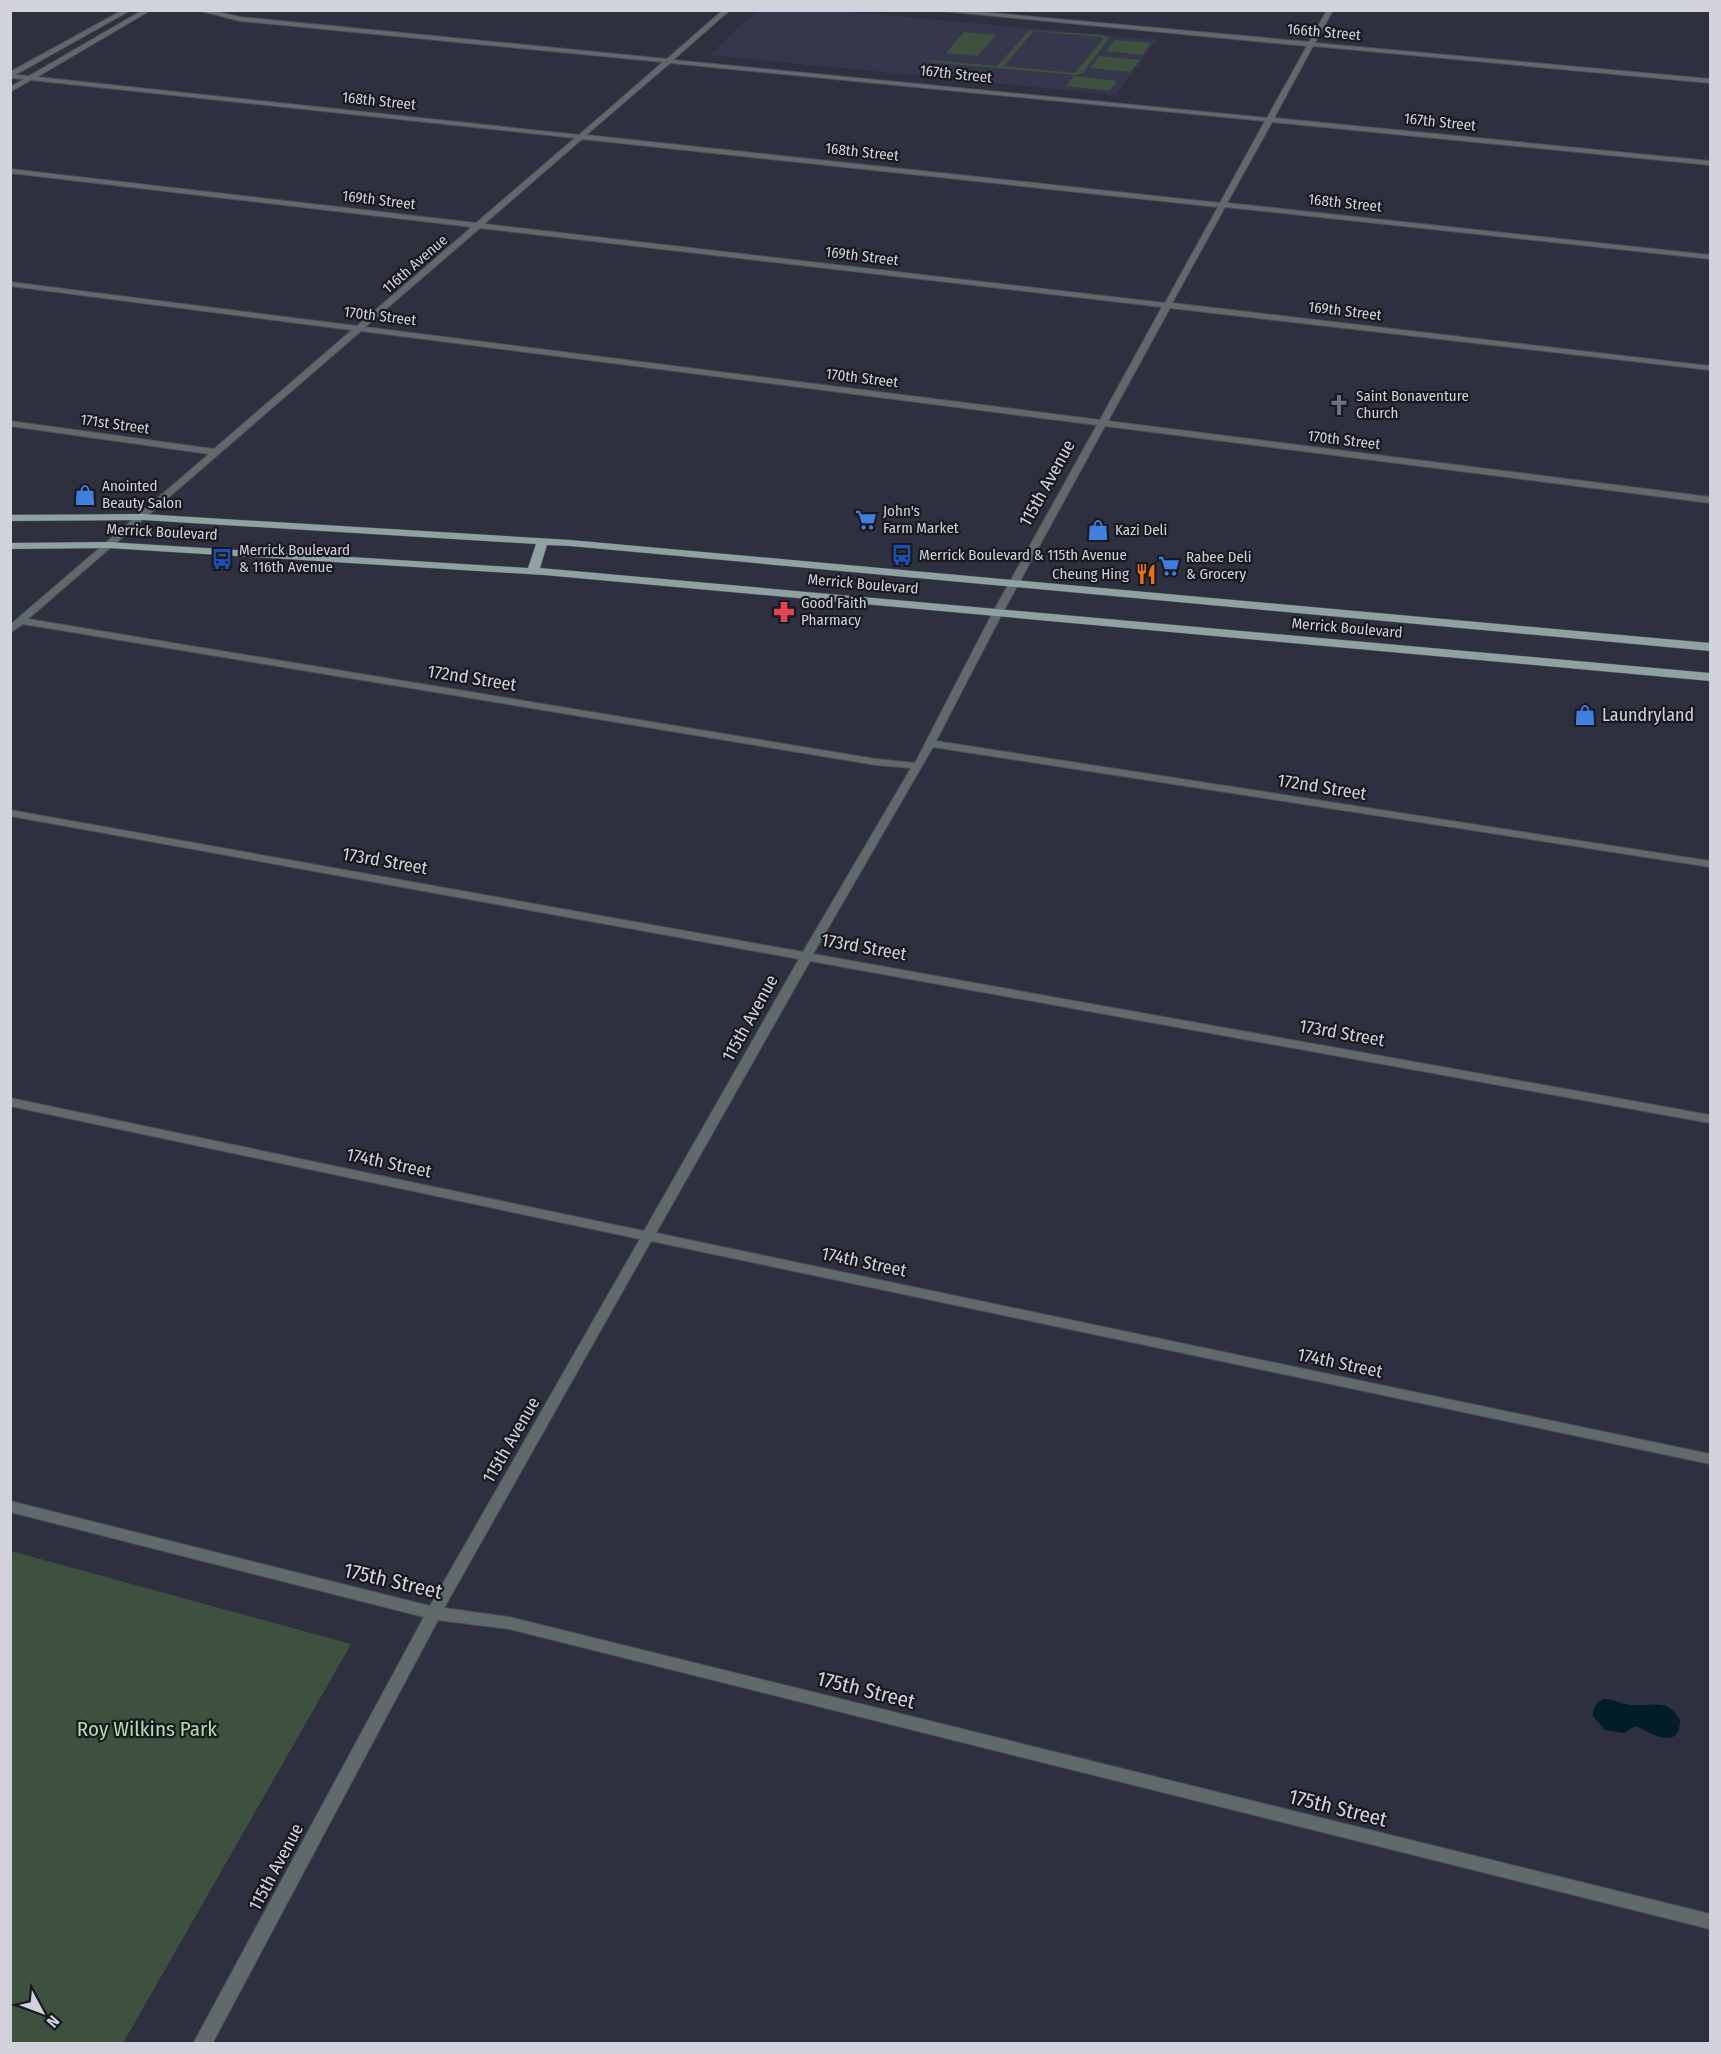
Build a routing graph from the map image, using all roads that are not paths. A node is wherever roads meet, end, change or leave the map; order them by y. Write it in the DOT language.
graph roads {
  1 [pos="128,10"];
  2 [pos="148,10"];
  3 [pos="200,10"];
  4 [pos="727,10"];
  5 [pos="935,10"];
  6 [pos="1330,10"];
  7 [pos="1311,44"];
  8 [pos="669,60"];
  9 [pos="10,76"];
  10 [pos="31,78"];
  11 [pos="1710,81"];
  12 [pos="10,90"];
  13 [pos="1270,118"];
  14 [pos="583,136"];
  15 [pos="1710,163"];
  16 [pos="10,171"];
  17 [pos="1224,204"];
  18 [pos="480,225"];
  19 [pos="1710,257"];
  20 [pos="10,284"];
  21 [pos="1168,304"];
  22 [pos="362,328"];
  23 [pos="1710,368"];
  24 [pos="10,423"];
  25 [pos="1102,423"];
  26 [pos="216,452"];
  27 [pos="1710,500"];
  28 [pos="143,517"];
  29 [pos="10,518"];
  30 [pos="542,542"];
  31 [pos="108,545"];
  32 [pos="10,546"];
  33 [pos="533,571"];
  34 [pos="1015,582"];
  35 [pos="998,612"];
  36 [pos="22,621"];
  37 [pos="10,630"];
  38 [pos="1710,647"];
  39 [pos="1710,678"];
  40 [pos="929,743"];
  41 [pos="918,766"];
  42 [pos="10,813"];
  43 [pos="1710,864"];
  44 [pos="807,955"];
  45 [pos="10,1102"];
  46 [pos="1710,1119"];
  47 [pos="651,1235"];
  48 [pos="1710,1460"];
  49 [pos="10,1506"];
  50 [pos="434,1613"];
  51 [pos="1710,1922"];
  52 [pos="202,2043"];
  1 -- 9 [label="street"];
  2 -- 10 [label="street"];
  3 -- 8 [label="street, 167th Street"];
  4 -- 8 [label="street, 116th Avenue"];
  5 -- 7 [label="street, 166th Street"];
  6 -- 7 [label="street, 115th Avenue"];
  7 -- 11 [label="street, 166th Street"];
  7 -- 13 [label="street, 115th Avenue"];
  8 -- 13 [label="street, 167th Street"];
  8 -- 14 [label="street, 116th Avenue"];
  9 -- 10 [label="street, 168th Street"];
  10 -- 12 [label="street"];
  10 -- 14 [label="street, 168th Street"];
  13 -- 15 [label="street, 167th Street"];
  13 -- 17 [label="street, 115th Avenue"];
  14 -- 17 [label="street, 168th Street"];
  14 -- 18 [label="street, 116th Avenue"];
  16 -- 18 [label="street, 169th Street"];
  17 -- 19 [label="street, 168th Street"];
  17 -- 21 [label="street, 115th Avenue"];
  18 -- 21 [label="street, 169th Street"];
  18 -- 22 [label="street, 116th Avenue"];
  20 -- 22 [label="street, 170th Street"];
  21 -- 23 [label="street, 169th Street"];
  21 -- 25 [label="street, 115th Avenue"];
  22 -- 25 [label="street, 170th Street"];
  22 -- 26 [label="street, 116th Avenue"];
  24 -- 26 [label="street, 171st Street"];
  25 -- 27 [label="street, 170th Street"];
  25 -- 34 [label="street, 115th Avenue"];
  26 -- 28 [label="street, 116th Avenue"];
  28 -- 29 [label="main road, Merrick Boulevard"];
  28 -- 30 [label="main road, Merrick Boulevard"];
  28 -- 31 [label="street, 116th Avenue"];
  30 -- 33 [label="main road"];
  30 -- 34 [label="main road, Merrick Boulevard"];
  31 -- 32 [label="main road, Merrick Boulevard"];
  31 -- 33 [label="main road, Merrick Boulevard"];
  31 -- 36 [label="street, 116th Avenue"];
  33 -- 35 [label="main road, Merrick Boulevard"];
  34 -- 35 [label="street, 115th Avenue"];
  34 -- 38 [label="main road, Merrick Boulevard"];
  35 -- 39 [label="main road, Merrick Boulevard"];
  35 -- 40 [label="street, 115th Avenue"];
  36 -- 37 [label="street, 116th Avenue"];
  36 -- 41 [label="street, 172nd Street"];
  40 -- 41 [label="street, 115th Avenue"];
  40 -- 43 [label="street, 172nd Street"];
  41 -- 44 [label="street, 115th Avenue"];
  42 -- 44 [label="street, 173rd Street"];
  44 -- 46 [label="street, 173rd Street"];
  44 -- 47 [label="street, 115th Avenue"];
  45 -- 47 [label="street, 174th Street"];
  47 -- 48 [label="street, 174th Street"];
  47 -- 50 [label="street, 115th Avenue"];
  49 -- 50 [label="street, 175th Street"];
  50 -- 51 [label="street, 175th Street"];
  50 -- 52 [label="street, 115th Avenue"];
}
